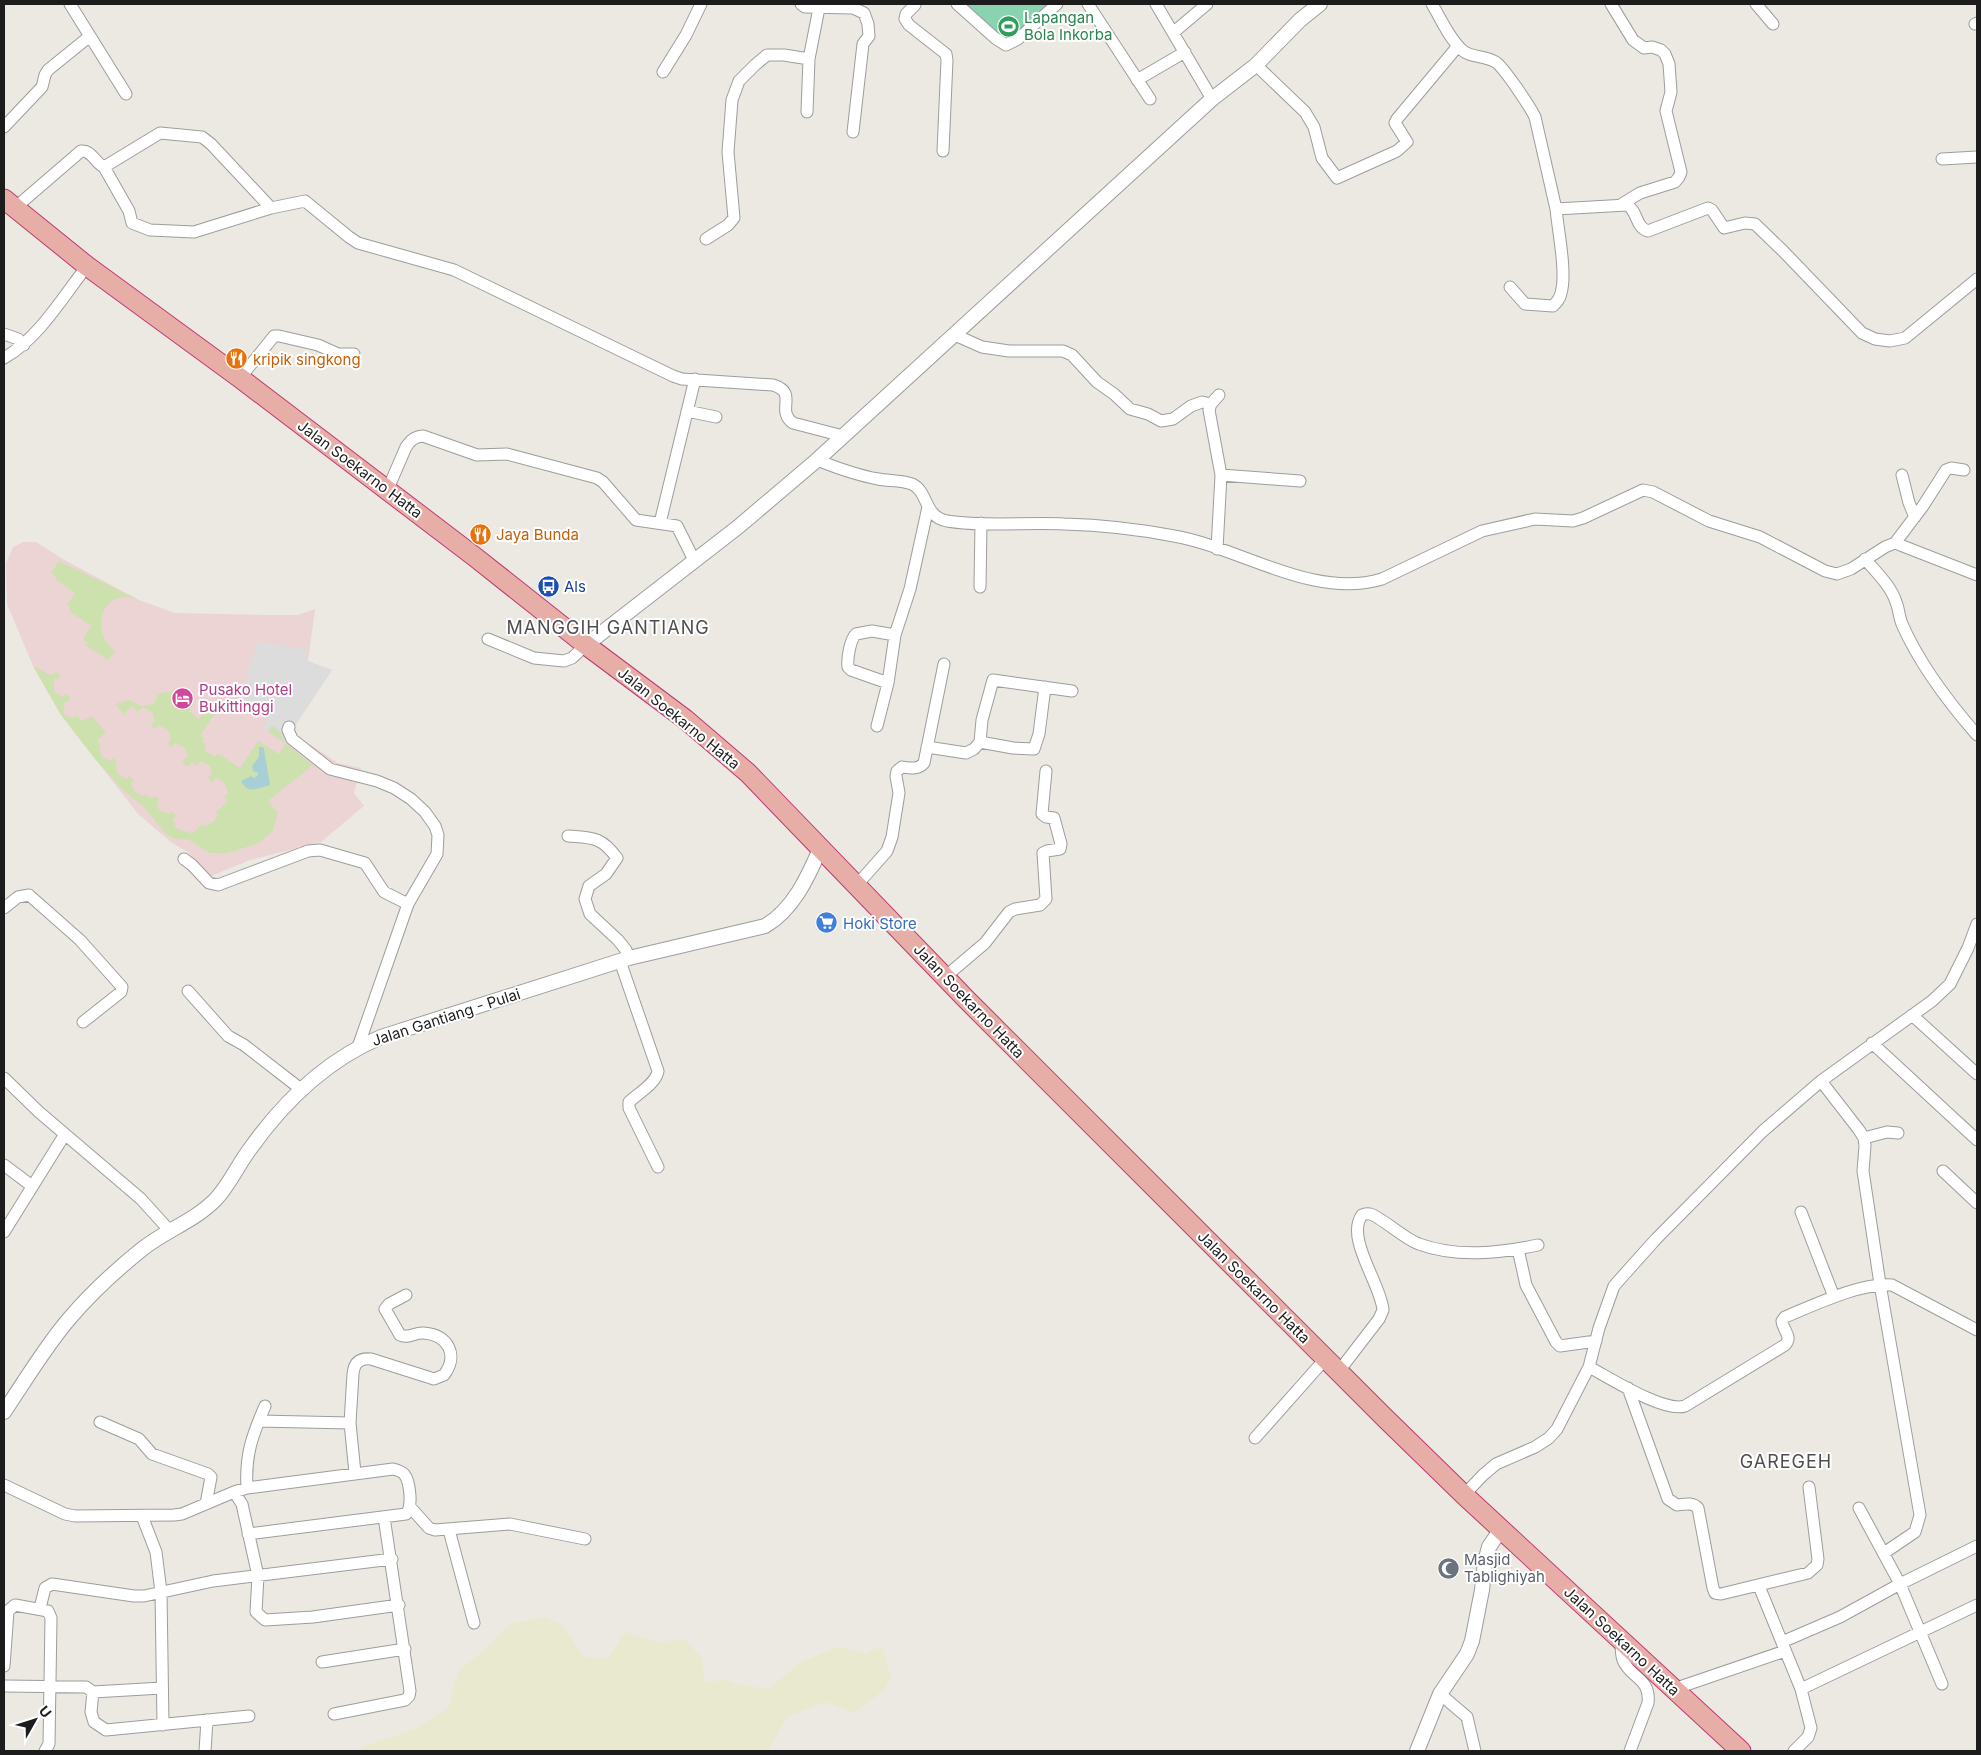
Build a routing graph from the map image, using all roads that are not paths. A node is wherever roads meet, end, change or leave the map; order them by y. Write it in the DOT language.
graph roads {
  1 [pos="70,4"];
  2 [pos="701,4"];
  3 [pos="801,4"];
  4 [pos="915,4"];
  5 [pos="957,4"];
  6 [pos="1057,4"];
  7 [pos="1088,4"];
  8 [pos="1156,4"];
  9 [pos="1207,4"];
  10 [pos="1320,4"];
  11 [pos="1432,4"];
  12 [pos="1611,4"];
  13 [pos="1756,4"];
  14 [pos="853,6"];
  15 [pos="819,8"];
  16 [pos="1773,24"];
  17 [pos="1174,32"];
  18 [pos="90,36"];
  19 [pos="1458,46"];
  20 [pos="1185,52"];
  21 [pos="809,59"];
  22 [pos="1256,65"];
  23 [pos="663,72"];
  24 [pos="1137,80"];
  25 [pos="126,94"];
  26 [pos="1150,99"];
  27 [pos="1212,99"];
  28 [pos="807,112"];
  29 [pos="4,127"];
  30 [pos="852,132"];
  31 [pos="943,151"];
  32 [pos="1977,157"];
  33 [pos="1942,159"];
  34 [pos="104,167"];
  35 [pos="10,203"];
  36 [pos="1622,204"];
  37 [pos="271,208"];
  38 [pos="1556,209"];
  39 [pos="706,239"];
  40 [pos="87,266"];
  41 [pos="1977,279"];
  42 [pos="1510,287"];
  43 [pos="4,334"];
  44 [pos="955,335"];
  45 [pos="24,344"];
  46 [pos="354,354"];
  47 [pos="4,358"];
  48 [pos="240,378"];
  49 [pos="695,379"];
  50 [pos="687,411"];
  51 [pos="716,417"];
  52 [pos="843,436"];
  53 [pos="817,460"];
  54 [pos="1964,470"];
  55 [pos="1221,475"];
  56 [pos="1902,475"];
  57 [pos="1300,481"];
  58 [pos="388,490"];
  59 [pos="928,507"];
  60 [pos="1915,517"];
  61 [pos="660,523"];
  62 [pos="981,523"];
  63 [pos="1895,543"];
  64 [pos="1217,549"];
  65 [pos="1865,559"];
  66 [pos="694,560"];
  67 [pos="1977,575"];
  68 [pos="980,587"];
  69 [pos="895,635"];
  70 [pos="488,639"];
  71 [pos="586,645"];
  72 [pos="944,664"];
  73 [pos="888,683"];
  74 [pos="1045,687"];
  75 [pos="1072,691"];
  76 [pos="877,726"];
  77 [pos="289,727"];
  78 [pos="1977,735"];
  79 [pos="980,742"];
  80 [pos="927,747"];
  81 [pos="1046,772"];
  82 [pos="568,836"];
  83 [pos="820,849"];
  84 [pos="184,859"];
  85 [pos="856,886"];
  86 [pos="408,904"];
  87 [pos="4,908"];
  88 [pos="1977,924"];
  89 [pos="625,960"];
  90 [pos="945,977"];
  91 [pos="188,991"];
  92 [pos="1912,1015"];
  93 [pos="83,1022"];
  94 [pos="1872,1043"];
  95 [pos="358,1047"];
  96 [pos="1977,1074"];
  97 [pos="4,1078"];
  98 [pos="1821,1082"];
  99 [pos="302,1090"];
  100 [pos="1898,1133"];
  101 [pos="65,1134"];
  102 [pos="1864,1138"];
  103 [pos="1977,1140"];
  104 [pos="4,1165"];
  105 [pos="658,1168"];
  106 [pos="1943,1171"];
  107 [pos="32,1186"];
  108 [pos="1977,1203"];
  109 [pos="1801,1212"];
  110 [pos="168,1230"];
  111 [pos="4,1232"];
  112 [pos="1538,1245"];
  113 [pos="1518,1249"];
  114 [pos="1880,1284"];
  115 [pos="406,1295"];
  116 [pos="1834,1297"];
  117 [pos="1977,1330"];
  118 [pos="1596,1341"];
  119 [pos="1332,1365"];
  120 [pos="1589,1366"];
  121 [pos="1628,1388"];
  122 [pos="265,1406"];
  123 [pos="4,1412"];
  124 [pos="259,1421"];
  125 [pos="100,1422"];
  126 [pos="350,1423"];
  127 [pos="1255,1438"];
  128 [pos="355,1474"];
  129 [pos="4,1485"];
  130 [pos="1809,1487"];
  131 [pos="246,1488"];
  132 [pos="234,1492"];
  133 [pos="1464,1495"];
  134 [pos="206,1504"];
  135 [pos="411,1508"];
  136 [pos="1859,1508"];
  137 [pos="142,1516"];
  138 [pos="384,1517"];
  139 [pos="1501,1529"];
  140 [pos="449,1530"];
  141 [pos="248,1534"];
  142 [pos="584,1539"];
  143 [pos="1977,1546"];
  144 [pos="1884,1553"];
  145 [pos="392,1559"];
  146 [pos="258,1576"];
  147 [pos="1900,1584"];
  148 [pos="1759,1586"];
  149 [pos="161,1592"];
  150 [pos="399,1605"];
  151 [pos="1977,1605"];
  152 [pos="40,1608"];
  153 [pos="474,1623"];
  154 [pos="1921,1631"];
  155 [pos="1621,1641"];
  156 [pos="1784,1647"];
  157 [pos="405,1649"];
  158 [pos="322,1662"];
  159 [pos="4,1666"];
  160 [pos="1942,1684"];
  161 [pos="4,1686"];
  162 [pos="49,1686"];
  163 [pos="162,1688"];
  164 [pos="1674,1689"];
  165 [pos="1801,1689"];
  166 [pos="93,1692"];
  167 [pos="1440,1694"];
  168 [pos="334,1714"];
  169 [pos="249,1716"];
  170 [pos="207,1720"];
  171 [pos="162,1725"];
  172 [pos="45,1751"];
  173 [pos="205,1751"];
  174 [pos="1417,1751"];
  175 [pos="1475,1751"];
  176 [pos="1630,1751"];
  177 [pos="1741,1751"];
  178 [pos="1794,1751"];
  1 -- 18 [label="street"];
  2 -- 23 [label="street"];
  3 -- 15 [label="street"];
  4 -- 31 [label="street"];
  5 -- 6 [label="street"];
  7 -- 24 [label="street"];
  8 -- 17 [label="street"];
  9 -- 17 [label="street"];
  10 -- 22 [label="street"];
  11 -- 19 [label="street"];
  12 -- 36 [label="street"];
  13 -- 16 [label="street"];
  14 -- 15 [label="street"];
  14 -- 30 [label="street"];
  15 -- 21 [label="street"];
  17 -- 20 [label="street"];
  18 -- 25 [label="street"];
  18 -- 29 [label="street"];
  19 -- 22 [label="street"];
  19 -- 38 [label="street"];
  20 -- 24 [label="street"];
  20 -- 27 [label="street"];
  21 -- 28 [label="street"];
  21 -- 39 [label="street"];
  22 -- 27 [label="street"];
  24 -- 26 [label="street"];
  27 -- 44 [label="street"];
  32 -- 33 [label="street"];
  34 -- 35 [label="street"];
  34 -- 37 [label="street"];
  34 -- 37 [label="street"];
  35 -- 40 [label="highway, Jalan Soekarno Hatta"];
  36 -- 38 [label="street"];
  36 -- 41 [label="street"];
  37 -- 49 [label="street"];
  38 -- 42 [label="street"];
  40 -- 45 [label="street"];
  40 -- 48 [label="highway, Jalan Soekarno Hatta"];
  43 -- 45 [label="street"];
  44 -- 52 [label="street"];
  44 -- 55 [label="street"];
  45 -- 47 [label="street"];
  46 -- 48 [label="street"];
  48 -- 58 [label="highway, Jalan Soekarno Hatta"];
  49 -- 50 [label="street"];
  49 -- 52 [label="street"];
  50 -- 51 [label="street"];
  50 -- 61 [label="street"];
  52 -- 53 [label="street"];
  53 -- 59 [label="street"];
  53 -- 66 [label="street"];
  54 -- 60 [label="street"];
  55 -- 57 [label="street"];
  55 -- 64 [label="street"];
  56 -- 60 [label="street"];
  58 -- 61 [label="street"];
  58 -- 71 [label="highway, Jalan Soekarno Hatta"];
  59 -- 62 [label="street"];
  59 -- 69 [label="street"];
  60 -- 63 [label="street"];
  61 -- 66 [label="street"];
  62 -- 64 [label="street"];
  62 -- 68 [label="street"];
  63 -- 65 [label="street"];
  63 -- 67 [label="street"];
  64 -- 65 [label="street"];
  65 -- 78 [label="street"];
  66 -- 71 [label="street"];
  69 -- 73 [label="street"];
  69 -- 73 [label="street"];
  70 -- 71 [label="street"];
  71 -- 83 [label="highway, Jalan Soekarno Hatta"];
  72 -- 80 [label="street"];
  73 -- 76 [label="street"];
  74 -- 75 [label="street"];
  74 -- 79 [label="street"];
  74 -- 79 [label="street"];
  77 -- 86 [label="street"];
  79 -- 80 [label="street"];
  80 -- 85 [label="street"];
  81 -- 90 [label="street"];
  82 -- 89 [label="street"];
  83 -- 85 [label="highway, Jalan Soekarno Hatta"];
  83 -- 89 [label="street, Jalan Gantiang - Pulai"];
  84 -- 86 [label="street"];
  85 -- 90 [label="highway, Jalan Soekarno Hatta"];
  86 -- 95 [label="street"];
  87 -- 93 [label="street"];
  88 -- 92 [label="street"];
  89 -- 95 [label="street, Jalan Gantiang - Pulai"];
  89 -- 105 [label="street"];
  90 -- 119 [label="highway, Jalan Soekarno Hatta"];
  91 -- 99 [label="street"];
  92 -- 94 [label="street"];
  92 -- 96 [label="street"];
  94 -- 98 [label="street"];
  94 -- 103 [label="street"];
  95 -- 99 [label="street, Jalan Gantiang - Pulai"];
  97 -- 101 [label="street"];
  98 -- 102 [label="street"];
  98 -- 118 [label="street"];
  99 -- 110 [label="street, Jalan Gantiang - Pulai"];
  100 -- 102 [label="street"];
  101 -- 107 [label="street"];
  101 -- 110 [label="street"];
  102 -- 114 [label="street"];
  104 -- 107 [label="street"];
  106 -- 108 [label="street"];
  107 -- 111 [label="street"];
  109 -- 116 [label="street"];
  110 -- 123 [label="street, Jalan Gantiang - Pulai"];
  112 -- 113 [label="street"];
  113 -- 118 [label="street"];
  113 -- 119 [label="street"];
  114 -- 116 [label="street"];
  114 -- 117 [label="street"];
  114 -- 144 [label="street"];
  115 -- 126 [label="street"];
  116 -- 121 [label="street"];
  118 -- 120 [label="street"];
  119 -- 127 [label="street"];
  119 -- 133 [label="highway, Jalan Soekarno Hatta"];
  120 -- 121 [label="street"];
  120 -- 133 [label="street"];
  121 -- 148 [label="street"];
  122 -- 124 [label="street"];
  124 -- 126 [label="street"];
  124 -- 131 [label="street"];
  125 -- 134 [label="street"];
  126 -- 128 [label="street"];
  128 -- 131 [label="street"];
  128 -- 135 [label="street"];
  129 -- 137 [label="street"];
  130 -- 148 [label="street"];
  131 -- 132 [label="street"];
  132 -- 134 [label="street"];
  132 -- 141 [label="street"];
  133 -- 139 [label="highway, Jalan Soekarno Hatta"];
  134 -- 137 [label="street"];
  135 -- 138 [label="street"];
  135 -- 140 [label="street"];
  136 -- 144 [label="street"];
  137 -- 149 [label="street"];
  138 -- 141 [label="street"];
  138 -- 145 [label="street"];
  139 -- 155 [label="highway, Jalan Soekarno Hatta"];
  139 -- 167 [label="street"];
  140 -- 142 [label="street"];
  140 -- 153 [label="street"];
  141 -- 146 [label="street"];
  143 -- 147 [label="street"];
  144 -- 147 [label="street"];
  145 -- 146 [label="street"];
  145 -- 150 [label="street"];
  146 -- 149 [label="street"];
  146 -- 150 [label="street"];
  147 -- 154 [label="street"];
  147 -- 156 [label="street"];
  148 -- 156 [label="street"];
  149 -- 152 [label="street"];
  149 -- 163 [label="street"];
  150 -- 157 [label="street"];
  151 -- 154 [label="street"];
  152 -- 159 [label="street"];
  152 -- 162 [label="street"];
  154 -- 160 [label="street"];
  154 -- 165 [label="street"];
  155 -- 164 [label="highway, Jalan Soekarno Hatta"];
  155 -- 176 [label="street"];
  156 -- 164 [label="street"];
  156 -- 165 [label="street"];
  157 -- 158 [label="street"];
  157 -- 168 [label="street"];
  161 -- 162 [label="street"];
  162 -- 166 [label="street"];
  162 -- 172 [label="street"];
  163 -- 166 [label="street"];
  163 -- 171 [label="street"];
  164 -- 177 [label="highway, Jalan Soekarno Hatta"];
  165 -- 178 [label="street"];
  166 -- 171 [label="street"];
  167 -- 174 [label="street"];
  167 -- 175 [label="street"];
  169 -- 170 [label="street"];
  170 -- 171 [label="street"];
  170 -- 173 [label="street"];
}
